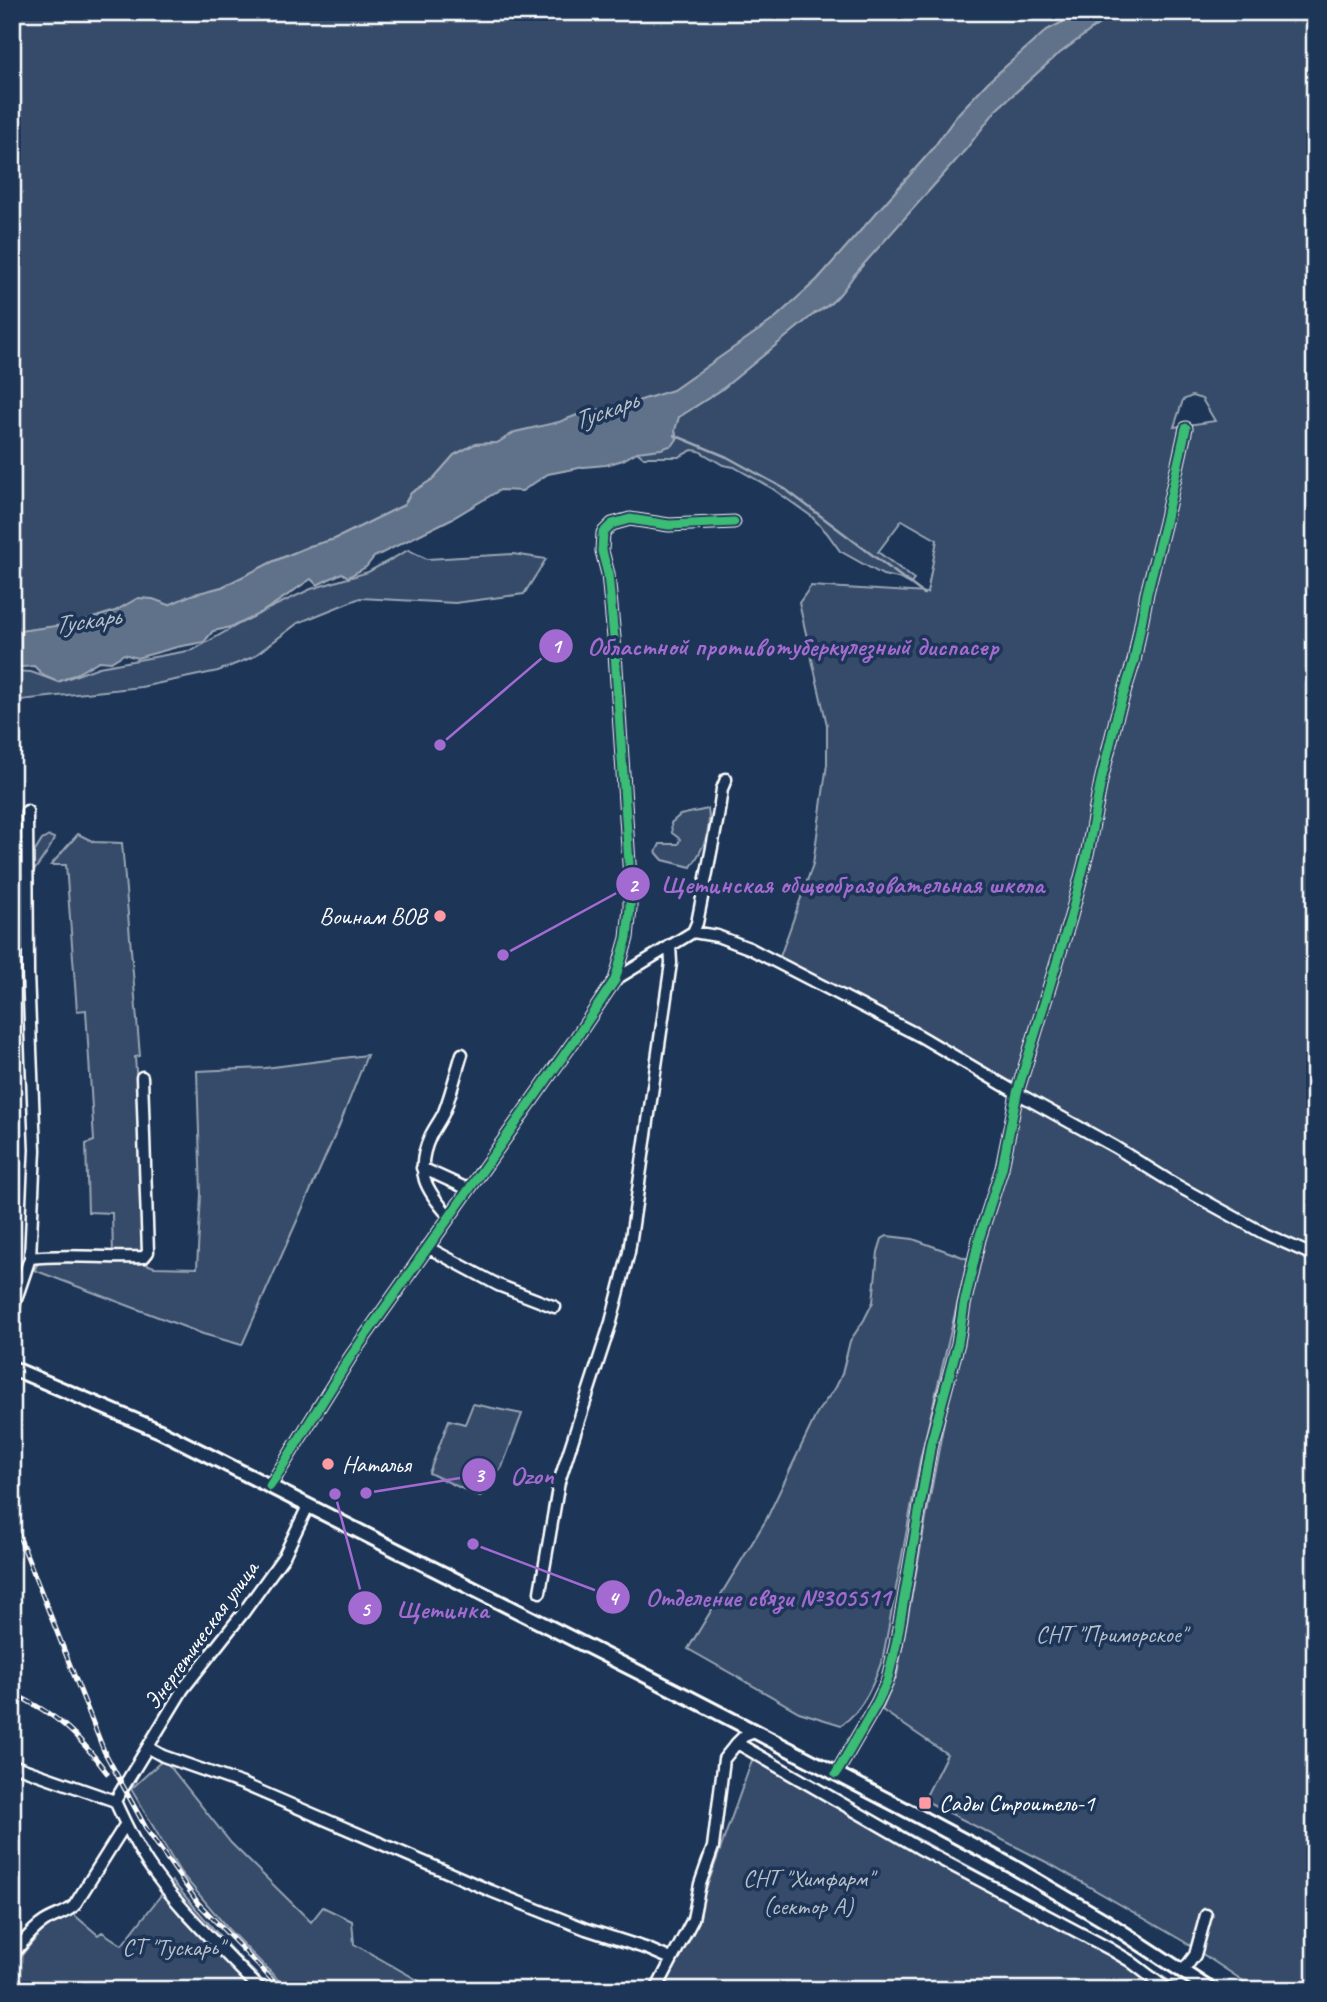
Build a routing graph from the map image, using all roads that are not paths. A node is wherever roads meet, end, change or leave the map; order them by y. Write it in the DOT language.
graph roads {
  1 [pos="1186,428"];
  2 [pos="734,522"];
  3 [pos="726,779"];
  4 [pos="27,811"];
  5 [pos="693,932"];
  6 [pos="670,945"];
  7 [pos="615,979"];
  8 [pos="462,1054"];
  9 [pos="142,1077"];
  10 [pos="1017,1093"];
  11 [pos="422,1168"];
  12 [pos="468,1189"];
  13 [pos="449,1216"];
  14 [pos="427,1247"];
  15 [pos="1315,1256"];
  16 [pos="30,1258"];
  17 [pos="555,1307"];
  18 [pos="12,1311"];
  19 [pos="12,1368"];
  20 [pos="270,1486"];
  21 [pos="308,1506"];
  22 [pos="540,1592"];
  23 [pos="754,1732"];
  24 [pos="737,1743"];
  25 [pos="149,1748"];
  26 [pos="12,1765"];
  27 [pos="836,1774"];
  28 [pos="115,1801"];
  29 [pos="125,1825"];
  30 [pos="1206,1915"];
  31 [pos="12,1955"];
  32 [pos="671,1959"];
  33 [pos="1184,1971"];
  34 [pos="261,1990"];
  35 [pos="656,1990"];
  36 [pos="1168,1990"];
  37 [pos="1211,1990"];
  1 -- 10 [label="street"];
  2 -- 7 [label="street"];
  3 -- 5 [label="street"];
  4 -- 16 [label="street"];
  5 -- 6 [label="street"];
  5 -- 10 [label="street"];
  6 -- 7 [label="street"];
  6 -- 22 [label="street"];
  7 -- 12 [label="street"];
  8 -- 11 [label="street"];
  9 -- 16 [label="street"];
  10 -- 15 [label="street"];
  10 -- 27 [label="street"];
  11 -- 12 [label="street"];
  11 -- 13 [label="street"];
  12 -- 13 [label="street"];
  13 -- 14 [label="street"];
  14 -- 17 [label="street"];
  14 -- 20 [label="street"];
  16 -- 18 [label="street"];
  19 -- 20 [label="main road"];
  20 -- 21 [label="main road"];
  21 -- 23 [label="main road"];
  21 -- 25 [label="street, Энергетическая улица"];
  23 -- 24 [label="street"];
  23 -- 27 [label="main road"];
  24 -- 32 [label="street"];
  24 -- 36 [label="street"];
  25 -- 28 [label="street, Энергетическая улица"];
  25 -- 32 [label="street"];
  26 -- 28 [label="street"];
  27 -- 33 [label="main road"];
  28 -- 29 [label="street"];
  29 -- 31 [label="street"];
  29 -- 34 [label="street"];
  30 -- 33 [label="street"];
  32 -- 35 [label="street"];
  33 -- 37 [label="main road"];
}
